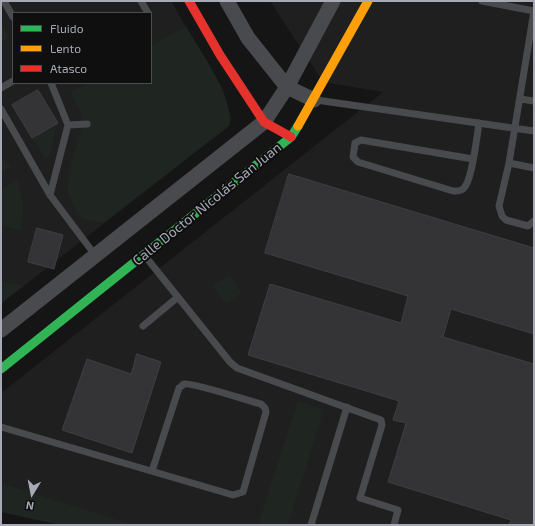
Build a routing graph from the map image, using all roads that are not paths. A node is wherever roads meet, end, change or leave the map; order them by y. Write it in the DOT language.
graph roads {
  1 [pos="4,1"];
  2 [pos="141,1"];
  3 [pos="189,1"];
  4 [pos="227,1"];
  5 [pos="333,1"];
  6 [pos="368,1"];
  7 [pos="482,1"];
  8 [pos="534,11"];
  9 [pos="147,12"];
  10 [pos="12,15"];
  11 [pos="12,82"];
  12 [pos="51,84"];
  13 [pos="287,87"];
  14 [pos="1,88"];
  15 [pos="520,99"];
  16 [pos="314,100"];
  17 [pos="534,101"];
  18 [pos="1,109"];
  19 [pos="264,122"];
  20 [pos="479,123"];
  21 [pos="87,124"];
  22 [pos="68,125"];
  23 [pos="515,128"];
  24 [pos="534,131"];
  25 [pos="291,137"];
  26 [pos="473,159"];
  27 [pos="509,163"];
  28 [pos="534,168"];
  29 [pos="50,195"];
  30 [pos="534,221"];
  31 [pos="95,255"];
  32 [pos="144,255"];
  33 [pos="178,298"];
  34 [pos="143,326"];
  35 [pos="1,330"];
  36 [pos="1,369"];
  37 [pos="348,407"];
  38 [pos="1,427"];
  39 [pos="152,471"];
  40 [pos="311,525"];
  41 [pos="394,525"];
  1 -- 10 [label="lane"];
  2 -- 9 [label="lane"];
  3 -- 19 [label="street"];
  4 -- 13 [label="street"];
  5 -- 13 [label="street, Calle Doctor Nicolás San Juan"];
  6 -- 16 [label="street, Calle Doctor Nicolás San Juan"];
  7 -- 8 [label="lane"];
  8 -- 15 [label="lane"];
  11 -- 14 [label="lane"];
  12 -- 22 [label="lane"];
  13 -- 16 [label="street"];
  13 -- 19 [label="street, Calle Doctor Nicolás San Juan"];
  15 -- 17 [label="lane"];
  15 -- 23 [label="lane"];
  16 -- 20 [label="lane"];
  16 -- 25 [label="street, Calle Doctor Nicolás San Juan"];
  18 -- 29 [label="lane"];
  19 -- 25 [label="street"];
  19 -- 31 [label="street, Calle Doctor Nicolás San Juan"];
  20 -- 23 [label="lane"];
  20 -- 26 [label="lane"];
  21 -- 22 [label="lane"];
  22 -- 29 [label="lane"];
  23 -- 24 [label="lane"];
  23 -- 27 [label="lane"];
  25 -- 32 [label="street, Calle Doctor Nicolás San Juan"];
  26 -- 26 [label="lane"];
  27 -- 28 [label="lane"];
  27 -- 30 [label="lane"];
  29 -- 31 [label="lane"];
  31 -- 35 [label="street, Calle Doctor Nicolás San Juan"];
  32 -- 33 [label="lane"];
  32 -- 36 [label="street, Calle Doctor Nicolás San Juan"];
  33 -- 34 [label="lane"];
  33 -- 37 [label="lane"];
  37 -- 40 [label="lane"];
  37 -- 41 [label="lane"];
  38 -- 39 [label="lane"];
  39 -- 39 [label="lane"];
}
